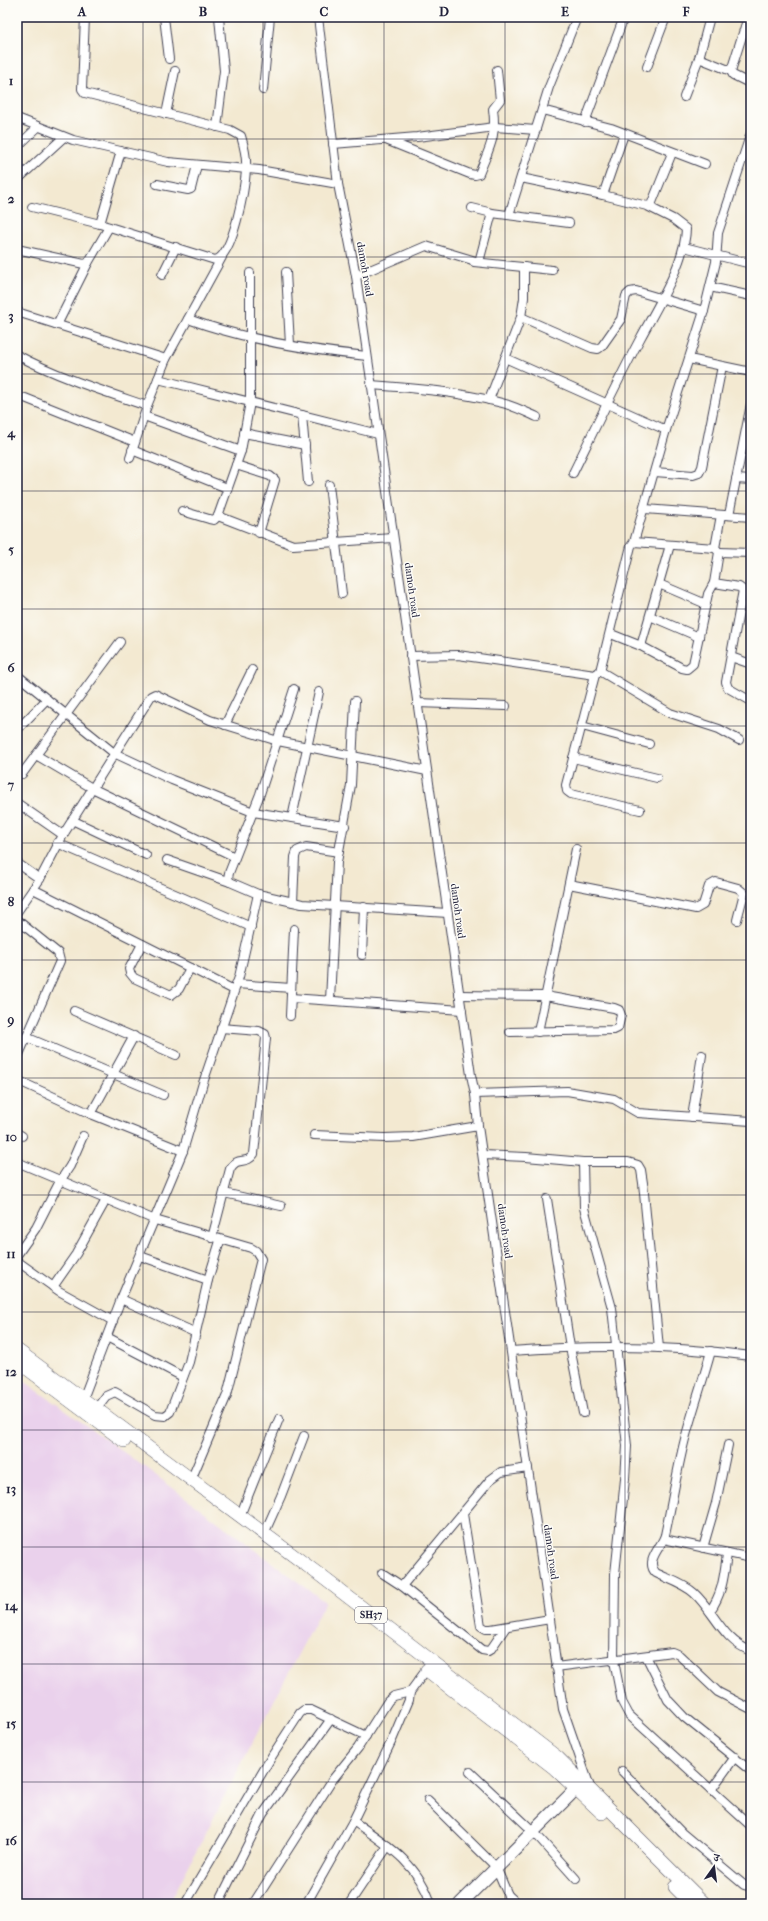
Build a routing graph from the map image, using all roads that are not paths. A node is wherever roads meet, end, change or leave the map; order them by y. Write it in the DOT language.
graph roads {
  1 [pos="85,17"];
  2 [pos="164,17"];
  3 [pos="219,17"];
  4 [pos="270,17"];
  5 [pos="318,17"];
  6 [pos="577,17"];
  7 [pos="624,17"];
  8 [pos="666,17"];
  9 [pos="710,17"];
  10 [pos="748,17"];
  11 [pos="699,58"];
  12 [pos="169,59"];
  13 [pos="647,67"];
  14 [pos="497,70"];
  15 [pos="175,71"];
  16 [pos="731,71"];
  17 [pos="751,84"];
  18 [pos="263,90"];
  19 [pos="684,97"];
  20 [pos="542,110"];
  21 [pos="166,114"];
  22 [pos="17,118"];
  23 [pos="585,122"];
  24 [pos="38,127"];
  25 [pos="217,127"];
  26 [pos="496,127"];
  27 [pos="536,130"];
  28 [pos="751,132"];
  29 [pos="624,134"];
  30 [pos="64,137"];
  31 [pos="386,140"];
  32 [pos="333,144"];
  33 [pos="17,147"];
  34 [pos="121,151"];
  35 [pos="672,153"];
  36 [pos="705,164"];
  37 [pos="197,165"];
  38 [pos="247,168"];
  39 [pos="521,178"];
  40 [pos="17,180"];
  41 [pos="157,184"];
  42 [pos="338,184"];
  43 [pos="603,194"];
  44 [pos="647,206"];
  45 [pos="32,207"];
  46 [pos="472,208"];
  47 [pos="492,213"];
  48 [pos="509,215"];
  49 [pos="569,223"];
  50 [pos="100,224"];
  51 [pos="108,227"];
  52 [pos="684,246"];
  53 [pos="176,247"];
  54 [pos="17,249"];
  55 [pos="716,256"];
  56 [pos="222,257"];
  57 [pos="458,260"];
  58 [pos="479,262"];
  59 [pos="88,263"];
  60 [pos="751,264"];
  61 [pos="524,267"];
  62 [pos="552,270"];
  63 [pos="286,272"];
  64 [pos="250,273"];
  65 [pos="162,275"];
  66 [pos="356,276"];
  67 [pos="710,286"];
  68 [pos="751,296"];
  69 [pos="662,298"];
  70 [pos="704,311"];
  71 [pos="17,312"];
  72 [pos="521,317"];
  73 [pos="188,319"];
  74 [pos="57,325"];
  75 [pos="250,338"];
  76 [pos="290,345"];
  77 [pos="17,355"];
  78 [pos="367,356"];
  79 [pos="505,358"];
  80 [pos="166,359"];
  81 [pos="689,359"];
  82 [pos="722,366"];
  83 [pos="751,372"];
  84 [pos="158,379"];
  85 [pos="371,385"];
  86 [pos="25,398"];
  87 [pos="489,400"];
  88 [pos="250,402"];
  89 [pos="607,404"];
  90 [pos="751,405"];
  91 [pos="147,406"];
  92 [pos="302,415"];
  93 [pos="144,416"];
  94 [pos="537,417"];
  95 [pos="666,430"];
  96 [pos="244,433"];
  97 [pos="378,434"];
  98 [pos="748,436"];
  99 [pos="305,445"];
  100 [pos="134,446"];
  101 [pos="241,451"];
  102 [pos="130,458"];
  103 [pos="236,465"];
  104 [pos="655,472"];
  105 [pos="573,473"];
  106 [pos="736,479"];
  107 [pos="751,480"];
  108 [pos="308,482"];
  109 [pos="329,485"];
  110 [pos="228,488"];
  111 [pos="645,510"];
  112 [pos="182,511"];
  113 [pos="725,515"];
  114 [pos="218,516"];
  115 [pos="751,517"];
  116 [pos="258,533"];
  117 [pos="394,538"];
  118 [pos="634,542"];
  119 [pos="336,543"];
  120 [pos="670,545"];
  121 [pos="717,550"];
  122 [pos="751,553"];
  123 [pos="714,583"];
  124 [pos="659,584"];
  125 [pos="747,590"];
  126 [pos="342,594"];
  127 [pos="706,604"];
  128 [pos="650,616"];
  129 [pos="611,634"];
  130 [pos="699,637"];
  131 [pos="120,642"];
  132 [pos="641,646"];
  133 [pos="410,656"];
  134 [pos="731,657"];
  135 [pos="751,664"];
  136 [pos="252,670"];
  137 [pos="598,673"];
  138 [pos="17,676"];
  139 [pos="294,689"];
  140 [pos="319,692"];
  141 [pos="47,699"];
  142 [pos="355,701"];
  143 [pos="751,701"];
  144 [pos="417,703"];
  145 [pos="506,706"];
  146 [pos="66,714"];
  147 [pos="225,725"];
  148 [pos="582,726"];
  149 [pos="17,729"];
  150 [pos="739,740"];
  151 [pos="278,742"];
  152 [pos="649,744"];
  153 [pos="307,747"];
  154 [pos="114,753"];
  155 [pos="36,755"];
  156 [pos="353,756"];
  157 [pos="573,758"];
  158 [pos="427,771"];
  159 [pos="22,774"];
  160 [pos="657,778"];
  161 [pos="92,788"];
  162 [pos="17,803"];
  163 [pos="640,810"];
  164 [pos="253,812"];
  165 [pos="292,818"];
  166 [pos="72,820"];
  167 [pos="345,826"];
  168 [pos="62,835"];
  169 [pos="57,843"];
  170 [pos="576,849"];
  171 [pos="339,852"];
  172 [pos="146,855"];
  173 [pos="235,857"];
  174 [pos="167,860"];
  175 [pos="17,863"];
  176 [pos="40,879"];
  177 [pos="230,882"];
  178 [pos="569,884"];
  179 [pos="33,889"];
  180 [pos="258,894"];
  181 [pos="293,902"];
  182 [pos="334,906"];
  183 [pos="364,908"];
  184 [pos="17,912"];
  185 [pos="448,913"];
  186 [pos="17,920"];
  187 [pos="737,920"];
  188 [pos="251,927"];
  189 [pos="294,929"];
  190 [pos="142,944"];
  191 [pos="362,956"];
  192 [pos="190,968"];
  193 [pos="235,987"];
  194 [pos="291,988"];
  195 [pos="459,995"];
  196 [pos="545,996"];
  197 [pos="291,998"];
  198 [pos="330,1000"];
  199 [pos="462,1010"];
  200 [pos="74,1011"];
  201 [pos="290,1016"];
  202 [pos="221,1028"];
  203 [pos="510,1032"];
  204 [pos="538,1032"];
  205 [pos="134,1036"];
  206 [pos="26,1037"];
  207 [pos="176,1054"];
  208 [pos="702,1055"];
  209 [pos="17,1058"];
  210 [pos="113,1075"];
  211 [pos="17,1080"];
  212 [pos="475,1094"];
  213 [pos="163,1096"];
  214 [pos="91,1114"];
  215 [pos="692,1116"];
  216 [pos="751,1121"];
  217 [pos="478,1126"];
  218 [pos="84,1136"];
  219 [pos="314,1136"];
  220 [pos="183,1151"];
  221 [pos="483,1155"];
  222 [pos="17,1162"];
  223 [pos="583,1162"];
  224 [pos="60,1181"];
  225 [pos="224,1193"];
  226 [pos="547,1199"];
  227 [pos="106,1200"];
  228 [pos="280,1206"];
  229 [pos="155,1220"];
  230 [pos="216,1240"];
  231 [pos="17,1255"];
  232 [pos="140,1256"];
  233 [pos="17,1261"];
  234 [pos="208,1280"];
  235 [pos="53,1287"];
  236 [pos="121,1299"];
  237 [pos="113,1321"];
  238 [pos="196,1333"];
  239 [pos="106,1337"];
  240 [pos="570,1347"];
  241 [pos="617,1347"];
  242 [pos="658,1348"];
  243 [pos="17,1350"];
  244 [pos="511,1351"];
  245 [pos="711,1351"];
  246 [pos="751,1356"];
  247 [pos="17,1361"];
  248 [pos="183,1377"];
  249 [pos="83,1399"];
  250 [pos="96,1409"];
  251 [pos="583,1413"];
  252 [pos="279,1419"];
  253 [pos="304,1436"];
  254 [pos="728,1445"];
  255 [pos="528,1468"];
  256 [pos="191,1480"];
  257 [pos="463,1514"];
  258 [pos="240,1516"];
  259 [pos="264,1534"];
  260 [pos="664,1539"];
  261 [pos="703,1548"];
  262 [pos="727,1554"];
  263 [pos="751,1558"];
  264 [pos="382,1573"];
  265 [pos="402,1586"];
  266 [pos="710,1611"];
  267 [pos="550,1620"];
  268 [pos="506,1627"];
  269 [pos="751,1651"];
  270 [pos="646,1656"];
  271 [pos="614,1661"];
  272 [pos="556,1667"];
  273 [pos="427,1669"];
  274 [pos="410,1692"];
  275 [pos="751,1709"];
  276 [pos="332,1719"];
  277 [pos="366,1736"];
  278 [pos="735,1756"];
  279 [pos="622,1771"];
  280 [pos="751,1771"];
  281 [pos="470,1772"];
  282 [pos="579,1784"];
  283 [pos="591,1790"];
  284 [pos="710,1790"];
  285 [pos="428,1800"];
  286 [pos="592,1804"];
  287 [pos="353,1821"];
  288 [pos="751,1826"];
  289 [pos="534,1832"];
  290 [pos="388,1846"];
  291 [pos="496,1867"];
  292 [pos="576,1879"];
  293 [pos="751,1887"];
  294 [pos="508,1894"];
  295 [pos="462,1903"];
  296 [pos="185,1904"];
  297 [pos="218,1904"];
  298 [pos="253,1904"];
  299 [pos="306,1904"];
  300 [pos="349,1904"];
  301 [pos="431,1904"];
  302 [pos="509,1904"];
  303 [pos="518,1904"];
  304 [pos="692,1904"];
  305 [pos="705,1904"];
  1 -- 21 [label="street"];
  2 -- 12 [label="street"];
  3 -- 25 [label="street"];
  4 -- 18 [label="street"];
  5 -- 32 [label="street, damoh road"];
  6 -- 20 [label="street"];
  7 -- 23 [label="street"];
  8 -- 13 [label="street"];
  9 -- 11 [label="street"];
  10 -- 16 [label="street"];
  11 -- 16 [label="street"];
  11 -- 19 [label="street"];
  14 -- 26 [label="street"];
  15 -- 21 [label="street"];
  16 -- 17 [label="street"];
  20 -- 23 [label="street"];
  20 -- 27 [label="street"];
  21 -- 25 [label="street"];
  22 -- 24 [label="street"];
  23 -- 29 [label="street"];
  24 -- 30 [label="street"];
  24 -- 33 [label="street"];
  25 -- 38 [label="street"];
  26 -- 27 [label="street"];
  26 -- 31 [label="street"];
  26 -- 31 [label="street"];
  27 -- 39 [label="street"];
  28 -- 55 [label="street"];
  29 -- 35 [label="street"];
  29 -- 43 [label="street"];
  30 -- 34 [label="street"];
  30 -- 40 [label="street"];
  31 -- 32 [label="street"];
  32 -- 42 [label="street, damoh road"];
  34 -- 37 [label="street"];
  34 -- 50 [label="street"];
  35 -- 36 [label="street"];
  35 -- 44 [label="street"];
  37 -- 38 [label="street"];
  37 -- 41 [label="street"];
  38 -- 42 [label="street"];
  38 -- 56 [label="street"];
  39 -- 43 [label="street"];
  39 -- 48 [label="street"];
  42 -- 66 [label="street, damoh road"];
  43 -- 44 [label="street"];
  44 -- 52 [label="street"];
  45 -- 50 [label="street"];
  46 -- 47 [label="street"];
  47 -- 48 [label="street"];
  47 -- 58 [label="street"];
  48 -- 49 [label="street"];
  50 -- 51 [label="street"];
  51 -- 53 [label="street"];
  51 -- 59 [label="street"];
  52 -- 55 [label="street"];
  52 -- 69 [label="street"];
  53 -- 56 [label="street"];
  53 -- 65 [label="street"];
  54 -- 59 [label="street"];
  55 -- 60 [label="street"];
  55 -- 67 [label="street"];
  56 -- 73 [label="street"];
  57 -- 58 [label="street"];
  58 -- 61 [label="street"];
  58 -- 66 [label="street"];
  59 -- 74 [label="street"];
  61 -- 62 [label="street"];
  61 -- 72 [label="street"];
  63 -- 76 [label="street"];
  64 -- 75 [label="street"];
  66 -- 78 [label="street, damoh road"];
  67 -- 68 [label="street"];
  67 -- 70 [label="street"];
  69 -- 70 [label="street"];
  69 -- 72 [label="street"];
  69 -- 89 [label="street"];
  70 -- 81 [label="street"];
  71 -- 74 [label="street"];
  72 -- 79 [label="street"];
  73 -- 75 [label="street"];
  73 -- 80 [label="street"];
  74 -- 80 [label="street"];
  75 -- 76 [label="street"];
  75 -- 88 [label="street"];
  76 -- 78 [label="street"];
  77 -- 91 [label="street"];
  78 -- 85 [label="street, damoh road"];
  79 -- 87 [label="street"];
  79 -- 89 [label="street"];
  80 -- 84 [label="street"];
  81 -- 82 [label="street"];
  81 -- 95 [label="street"];
  82 -- 83 [label="street"];
  82 -- 104 [label="street"];
  84 -- 88 [label="street"];
  84 -- 91 [label="street"];
  85 -- 87 [label="street"];
  85 -- 97 [label="street, damoh road"];
  86 -- 100 [label="street"];
  87 -- 94 [label="street"];
  88 -- 92 [label="street"];
  88 -- 96 [label="street"];
  89 -- 95 [label="street"];
  89 -- 105 [label="street"];
  90 -- 98 [label="street"];
  91 -- 93 [label="street"];
  92 -- 97 [label="street"];
  92 -- 99 [label="street"];
  93 -- 100 [label="street"];
  93 -- 101 [label="street"];
  95 -- 104 [label="street"];
  96 -- 99 [label="street"];
  96 -- 101 [label="street"];
  97 -- 117 [label="street, damoh road"];
  98 -- 106 [label="street"];
  99 -- 108 [label="street"];
  100 -- 102 [label="street"];
  100 -- 110 [label="street"];
  101 -- 103 [label="street"];
  103 -- 110 [label="street"];
  103 -- 116 [label="street"];
  104 -- 111 [label="street"];
  106 -- 107 [label="street"];
  106 -- 113 [label="street"];
  109 -- 119 [label="street"];
  110 -- 114 [label="street"];
  111 -- 113 [label="street"];
  111 -- 118 [label="street"];
  112 -- 114 [label="street"];
  113 -- 115 [label="street"];
  113 -- 121 [label="street"];
  114 -- 116 [label="street"];
  116 -- 119 [label="street"];
  117 -- 119 [label="street"];
  117 -- 133 [label="street, damoh road"];
  118 -- 120 [label="street"];
  118 -- 129 [label="street"];
  119 -- 126 [label="street"];
  120 -- 121 [label="street"];
  120 -- 124 [label="street"];
  121 -- 122 [label="street"];
  121 -- 123 [label="street"];
  123 -- 125 [label="street"];
  123 -- 127 [label="street"];
  124 -- 127 [label="street"];
  124 -- 128 [label="street"];
  125 -- 134 [label="street"];
  127 -- 130 [label="street"];
  128 -- 130 [label="street"];
  128 -- 132 [label="street"];
  129 -- 132 [label="street"];
  129 -- 137 [label="street"];
  130 -- 132 [label="street"];
  131 -- 146 [label="street"];
  133 -- 137 [label="street"];
  133 -- 144 [label="street, damoh road"];
  134 -- 135 [label="street"];
  134 -- 143 [label="street"];
  136 -- 147 [label="street"];
  137 -- 148 [label="street"];
  137 -- 150 [label="street"];
  138 -- 141 [label="street"];
  139 -- 151 [label="street"];
  140 -- 153 [label="street"];
  141 -- 146 [label="street"];
  141 -- 149 [label="street"];
  142 -- 156 [label="street"];
  144 -- 145 [label="street"];
  144 -- 158 [label="street, damoh road"];
  146 -- 154 [label="street"];
  146 -- 155 [label="street"];
  147 -- 151 [label="street"];
  147 -- 154 [label="street"];
  148 -- 152 [label="street"];
  148 -- 157 [label="street"];
  151 -- 153 [label="street"];
  151 -- 164 [label="street"];
  153 -- 156 [label="street"];
  153 -- 165 [label="street"];
  154 -- 161 [label="street"];
  154 -- 164 [label="street"];
  155 -- 159 [label="street"];
  155 -- 161 [label="street"];
  156 -- 158 [label="street"];
  156 -- 167 [label="street"];
  157 -- 160 [label="street"];
  157 -- 163 [label="street"];
  158 -- 185 [label="street, damoh road"];
  161 -- 166 [label="street"];
  161 -- 173 [label="street"];
  162 -- 168 [label="street"];
  164 -- 165 [label="street"];
  164 -- 173 [label="street"];
  165 -- 167 [label="street"];
  166 -- 168 [label="street"];
  166 -- 172 [label="street"];
  167 -- 171 [label="street"];
  168 -- 169 [label="street"];
  169 -- 176 [label="street"];
  169 -- 188 [label="street"];
  170 -- 178 [label="street"];
  171 -- 181 [label="street"];
  171 -- 182 [label="street"];
  173 -- 177 [label="street"];
  174 -- 177 [label="street"];
  175 -- 176 [label="street"];
  176 -- 179 [label="street"];
  177 -- 180 [label="street"];
  178 -- 187 [label="street"];
  178 -- 196 [label="street"];
  179 -- 184 [label="street"];
  179 -- 190 [label="street"];
  180 -- 181 [label="street"];
  180 -- 188 [label="street"];
  181 -- 182 [label="street"];
  182 -- 183 [label="street"];
  182 -- 198 [label="street"];
  183 -- 185 [label="street"];
  183 -- 191 [label="street"];
  185 -- 195 [label="street, damoh road"];
  186 -- 206 [label="street"];
  188 -- 193 [label="street"];
  189 -- 194 [label="street"];
  190 -- 192 [label="street"];
  190 -- 192 [label="street"];
  192 -- 193 [label="street"];
  193 -- 194 [label="street"];
  193 -- 202 [label="street"];
  194 -- 197 [label="street"];
  195 -- 196 [label="street"];
  195 -- 199 [label="street, damoh road"];
  196 -- 204 [label="street"];
  196 -- 204 [label="street"];
  197 -- 198 [label="street"];
  197 -- 201 [label="street"];
  198 -- 199 [label="street"];
  199 -- 212 [label="street, damoh road"];
  200 -- 205 [label="street"];
  202 -- 220 [label="street"];
  202 -- 225 [label="street"];
  203 -- 204 [label="street"];
  205 -- 207 [label="street"];
  205 -- 210 [label="street"];
  206 -- 209 [label="street"];
  206 -- 210 [label="street"];
  208 -- 215 [label="street"];
  210 -- 213 [label="street"];
  210 -- 214 [label="street"];
  211 -- 214 [label="street"];
  212 -- 215 [label="street"];
  212 -- 217 [label="street, damoh road"];
  214 -- 220 [label="street"];
  215 -- 216 [label="street"];
  217 -- 219 [label="street"];
  217 -- 221 [label="street, damoh road"];
  218 -- 224 [label="street"];
  220 -- 229 [label="street"];
  221 -- 223 [label="street"];
  221 -- 244 [label="street, damoh road"];
  222 -- 224 [label="street"];
  223 -- 241 [label="street"];
  223 -- 242 [label="street"];
  224 -- 227 [label="street"];
  224 -- 231 [label="street"];
  225 -- 228 [label="street"];
  225 -- 230 [label="street"];
  226 -- 240 [label="street"];
  227 -- 229 [label="street"];
  227 -- 235 [label="street"];
  229 -- 230 [label="street"];
  229 -- 232 [label="street"];
  230 -- 234 [label="street"];
  230 -- 256 [label="street"];
  232 -- 234 [label="street"];
  232 -- 236 [label="street"];
  233 -- 235 [label="street"];
  234 -- 238 [label="street"];
  235 -- 237 [label="street"];
  236 -- 237 [label="street"];
  236 -- 238 [label="street"];
  237 -- 239 [label="street"];
  238 -- 248 [label="street"];
  239 -- 248 [label="street"];
  239 -- 249 [label="street"];
  240 -- 241 [label="street"];
  240 -- 244 [label="street"];
  240 -- 251 [label="street"];
  241 -- 242 [label="street"];
  241 -- 271 [label="street"];
  242 -- 245 [label="street"];
  243 -- 249 [label="main road, SH37"];
  244 -- 255 [label="street, damoh road"];
  245 -- 246 [label="street"];
  245 -- 260 [label="street"];
  247 -- 273 [label="main road, SH37"];
  248 -- 250 [label="street"];
  249 -- 250 [label="main road, SH37"];
  250 -- 256 [label="main road, SH37"];
  252 -- 258 [label="street"];
  253 -- 259 [label="street"];
  254 -- 261 [label="street"];
  255 -- 257 [label="street"];
  255 -- 267 [label="street, damoh road"];
  256 -- 258 [label="main road, SH37"];
  257 -- 265 [label="street"];
  257 -- 268 [label="street"];
  258 -- 259 [label="main road, SH37"];
  259 -- 282 [label="main road, SH37"];
  260 -- 261 [label="street"];
  260 -- 266 [label="street"];
  261 -- 262 [label="street"];
  262 -- 263 [label="street"];
  262 -- 266 [label="street"];
  264 -- 265 [label="street"];
  265 -- 268 [label="street"];
  266 -- 269 [label="street"];
  267 -- 268 [label="street"];
  267 -- 272 [label="street, damoh road"];
  270 -- 271 [label="street"];
  270 -- 275 [label="street"];
  270 -- 278 [label="street"];
  271 -- 272 [label="street"];
  271 -- 284 [label="street"];
  272 -- 283 [label="street, damoh road"];
  273 -- 274 [label="street"];
  273 -- 282 [label="main road, SH37"];
  274 -- 277 [label="street"];
  274 -- 287 [label="street"];
  276 -- 277 [label="street"];
  276 -- 296 [label="street"];
  276 -- 297 [label="street"];
  277 -- 298 [label="street"];
  278 -- 280 [label="street"];
  278 -- 284 [label="street"];
  279 -- 293 [label="street"];
  281 -- 289 [label="street"];
  282 -- 283 [label="main road, SH37"];
  282 -- 286 [label="main road, SH37"];
  282 -- 289 [label="street"];
  283 -- 286 [label="street, damoh road"];
  283 -- 305 [label="main road, SH37"];
  284 -- 288 [label="street"];
  285 -- 291 [label="street"];
  286 -- 304 [label="main road, SH37"];
  287 -- 290 [label="street"];
  287 -- 299 [label="street"];
  289 -- 291 [label="street"];
  289 -- 292 [label="street"];
  290 -- 300 [label="street"];
  290 -- 301 [label="street"];
  291 -- 294 [label="street"];
  291 -- 295 [label="street"];
  294 -- 302 [label="street"];
  294 -- 303 [label="street"];
}
